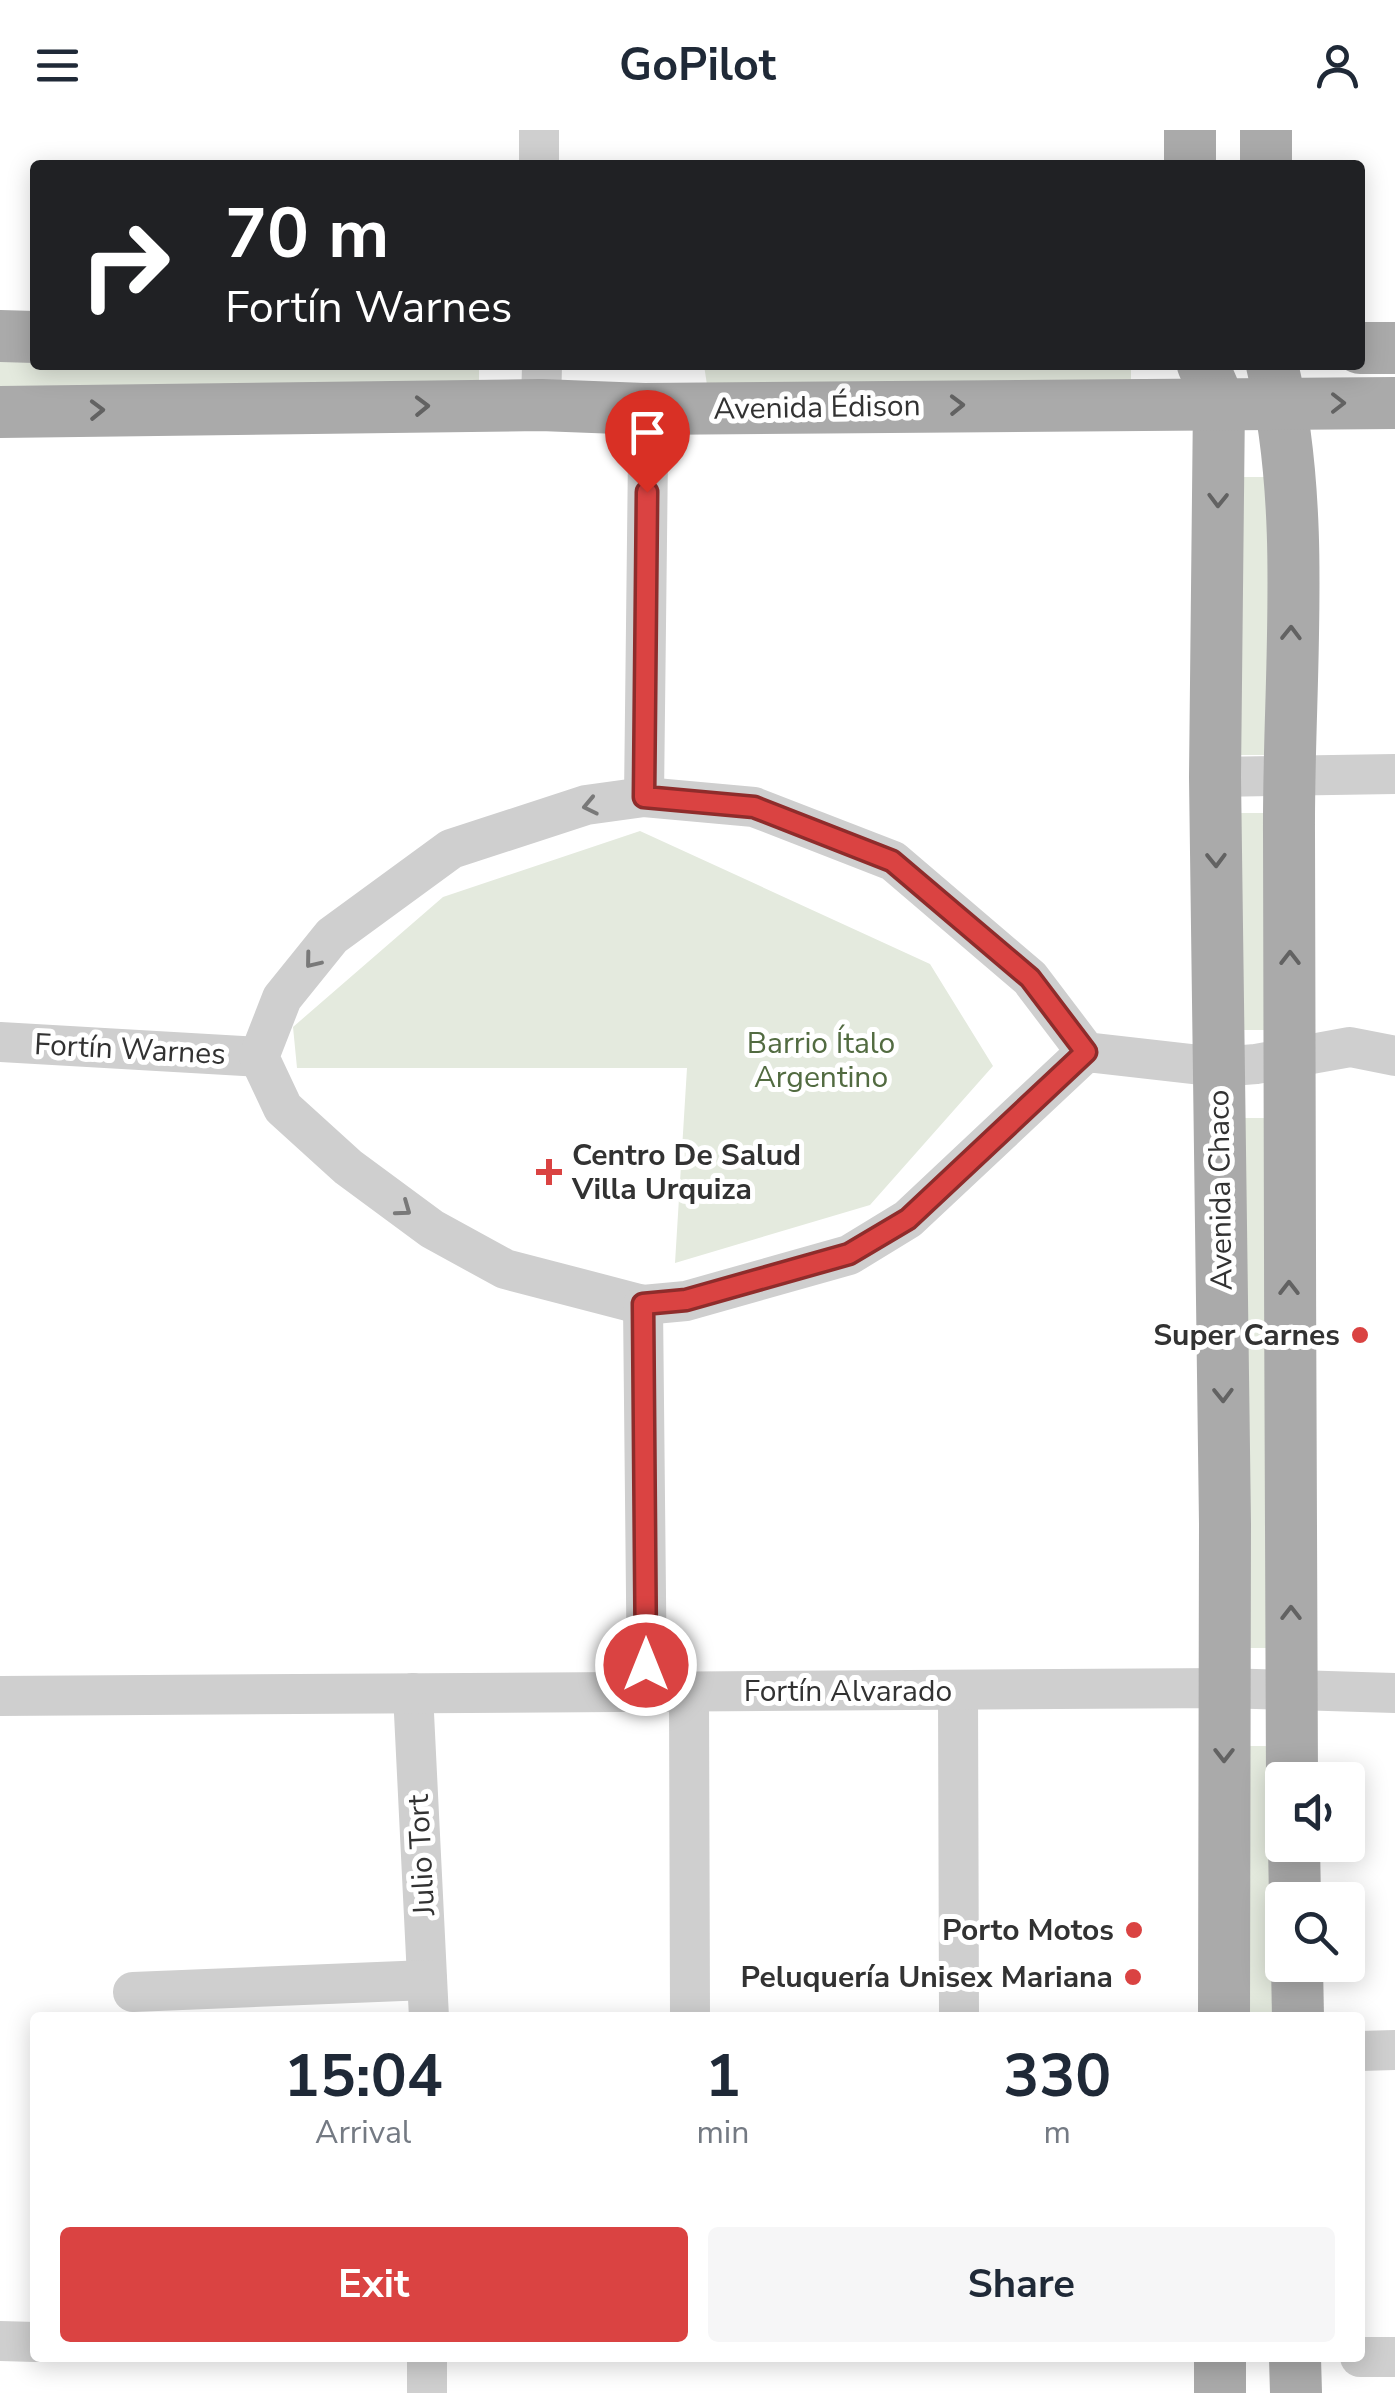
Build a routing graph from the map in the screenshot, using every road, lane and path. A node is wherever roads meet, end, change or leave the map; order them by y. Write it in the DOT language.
graph roads {
  1 [pos="538,130"];
  2 [pos="1190,130"];
  3 [pos="1266,130"];
  4 [pos="539,160"];
  5 [pos="1190,160"];
  6 [pos="1266,160"];
  7 [pos="0,336"];
  8 [pos="30,337"];
  9 [pos="1365,348"];
  10 [pos="1395,348"];
  11 [pos="1211,384"];
  12 [pos="1277,384"];
  13 [pos="542,385"];
  14 [pos="1395,403"];
  15 [pos="644,409"];
  16 [pos="0,412"];
  17 [pos="1395,774"];
  18 [pos="1289,776"];
  19 [pos="1215,777"];
  20 [pos="644,797"];
  21 [pos="0,1042"];
  22 [pos="1086,1052"];
  23 [pos="1290,1056"];
  24 [pos="1395,1056"];
  25 [pos="259,1057"];
  26 [pos="1218,1067"];
  27 [pos="643,1304"];
  28 [pos="1224,1688"];
  29 [pos="958,1690"];
  30 [pos="1292,1690"];
  31 [pos="646,1692"];
  32 [pos="689,1692"];
  33 [pos="1395,1693"];
  34 [pos="412,1694"];
  35 [pos="0,1696"];
  36 [pos="1292,1762"];
  37 [pos="1297,1982"];
  38 [pos="133,1992"];
  39 [pos="428,1999"];
  40 [pos="690,2012"];
  41 [pos="959,2012"];
  42 [pos="1224,2012"];
  43 [pos="1298,2012"];
  44 [pos="1395,2050"];
  45 [pos="1365,2051"];
  46 [pos="0,2341"];
  47 [pos="30,2342"];
  48 [pos="1365,2356"];
  49 [pos="1395,2356"];
  50 [pos="427,2362"];
  51 [pos="1220,2362"];
  52 [pos="1296,2362"];
  53 [pos="427,2393"];
  54 [pos="1220,2393"];
  55 [pos="1296,2393"];
  1 -- 4 [label="street"];
  2 -- 5 [label="main road"];
  3 -- 6 [label="main road"];
  7 -- 8 [label="main road"];
  9 -- 10 [label="main road"];
  11 -- 12 [label="main road, Avenida Édison"];
  15 -- 11 [label="main road, Avenida Édison, one-way"];
  11 -- 19 [label="main road, Avenida Chaco, one-way"];
  12 -- 14 [label="main road, Avenida Édison, one-way"];
  18 -- 12 [label="main road, one-way"];
  13 -- 15 [label="main road, Avenida Édison"];
  16 -- 13 [label="main road, Avenida Édison, one-way"];
  15 -- 20 [label="street"];
  17 -- 18 [label="street"];
  18 -- 19 [label="street"];
  23 -- 18 [label="main road, one-way"];
  19 -- 26 [label="main road, Avenida Chaco, one-way"];
  20 -- 22 [label="street, Fortín Warnes"];
  20 -- 25 [label="street, Fortín Warnes, one-way"];
  21 -- 25 [label="street, Fortín Warnes"];
  22 -- 26 [label="street"];
  22 -- 27 [label="street, Fortín Warnes"];
  23 -- 24 [label="street"];
  23 -- 26 [label="street"];
  30 -- 23 [label="main road, one-way"];
  25 -- 27 [label="street, Fortín Warnes, one-way"];
  26 -- 28 [label="main road, Avenida Chaco, one-way"];
  27 -- 31 [label="street"];
  28 -- 29 [label="street, Fortín Alvarado"];
  28 -- 30 [label="street, Fortín Alvarado"];
  28 -- 42 [label="main road, Avenida Chaco, one-way"];
  29 -- 32 [label="street, Fortín Alvarado"];
  29 -- 41 [label="street"];
  30 -- 33 [label="street, Fortín Alvarado"];
  30 -- 36 [label="main road"];
  31 -- 32 [label="street, Fortín Alvarado"];
  31 -- 34 [label="street, Fortín Alvarado"];
  32 -- 40 [label="street"];
  34 -- 35 [label="street, Fortín Alvarado"];
  34 -- 39 [label="street, Julio Tort"];
  37 -- 43 [label="main road"];
  38 -- 39 [label="street"];
  44 -- 45 [label="street"];
  46 -- 47 [label="street"];
  48 -- 49 [label="street"];
  50 -- 53 [label="street"];
  51 -- 54 [label="main road"];
  52 -- 55 [label="main road"];
}
